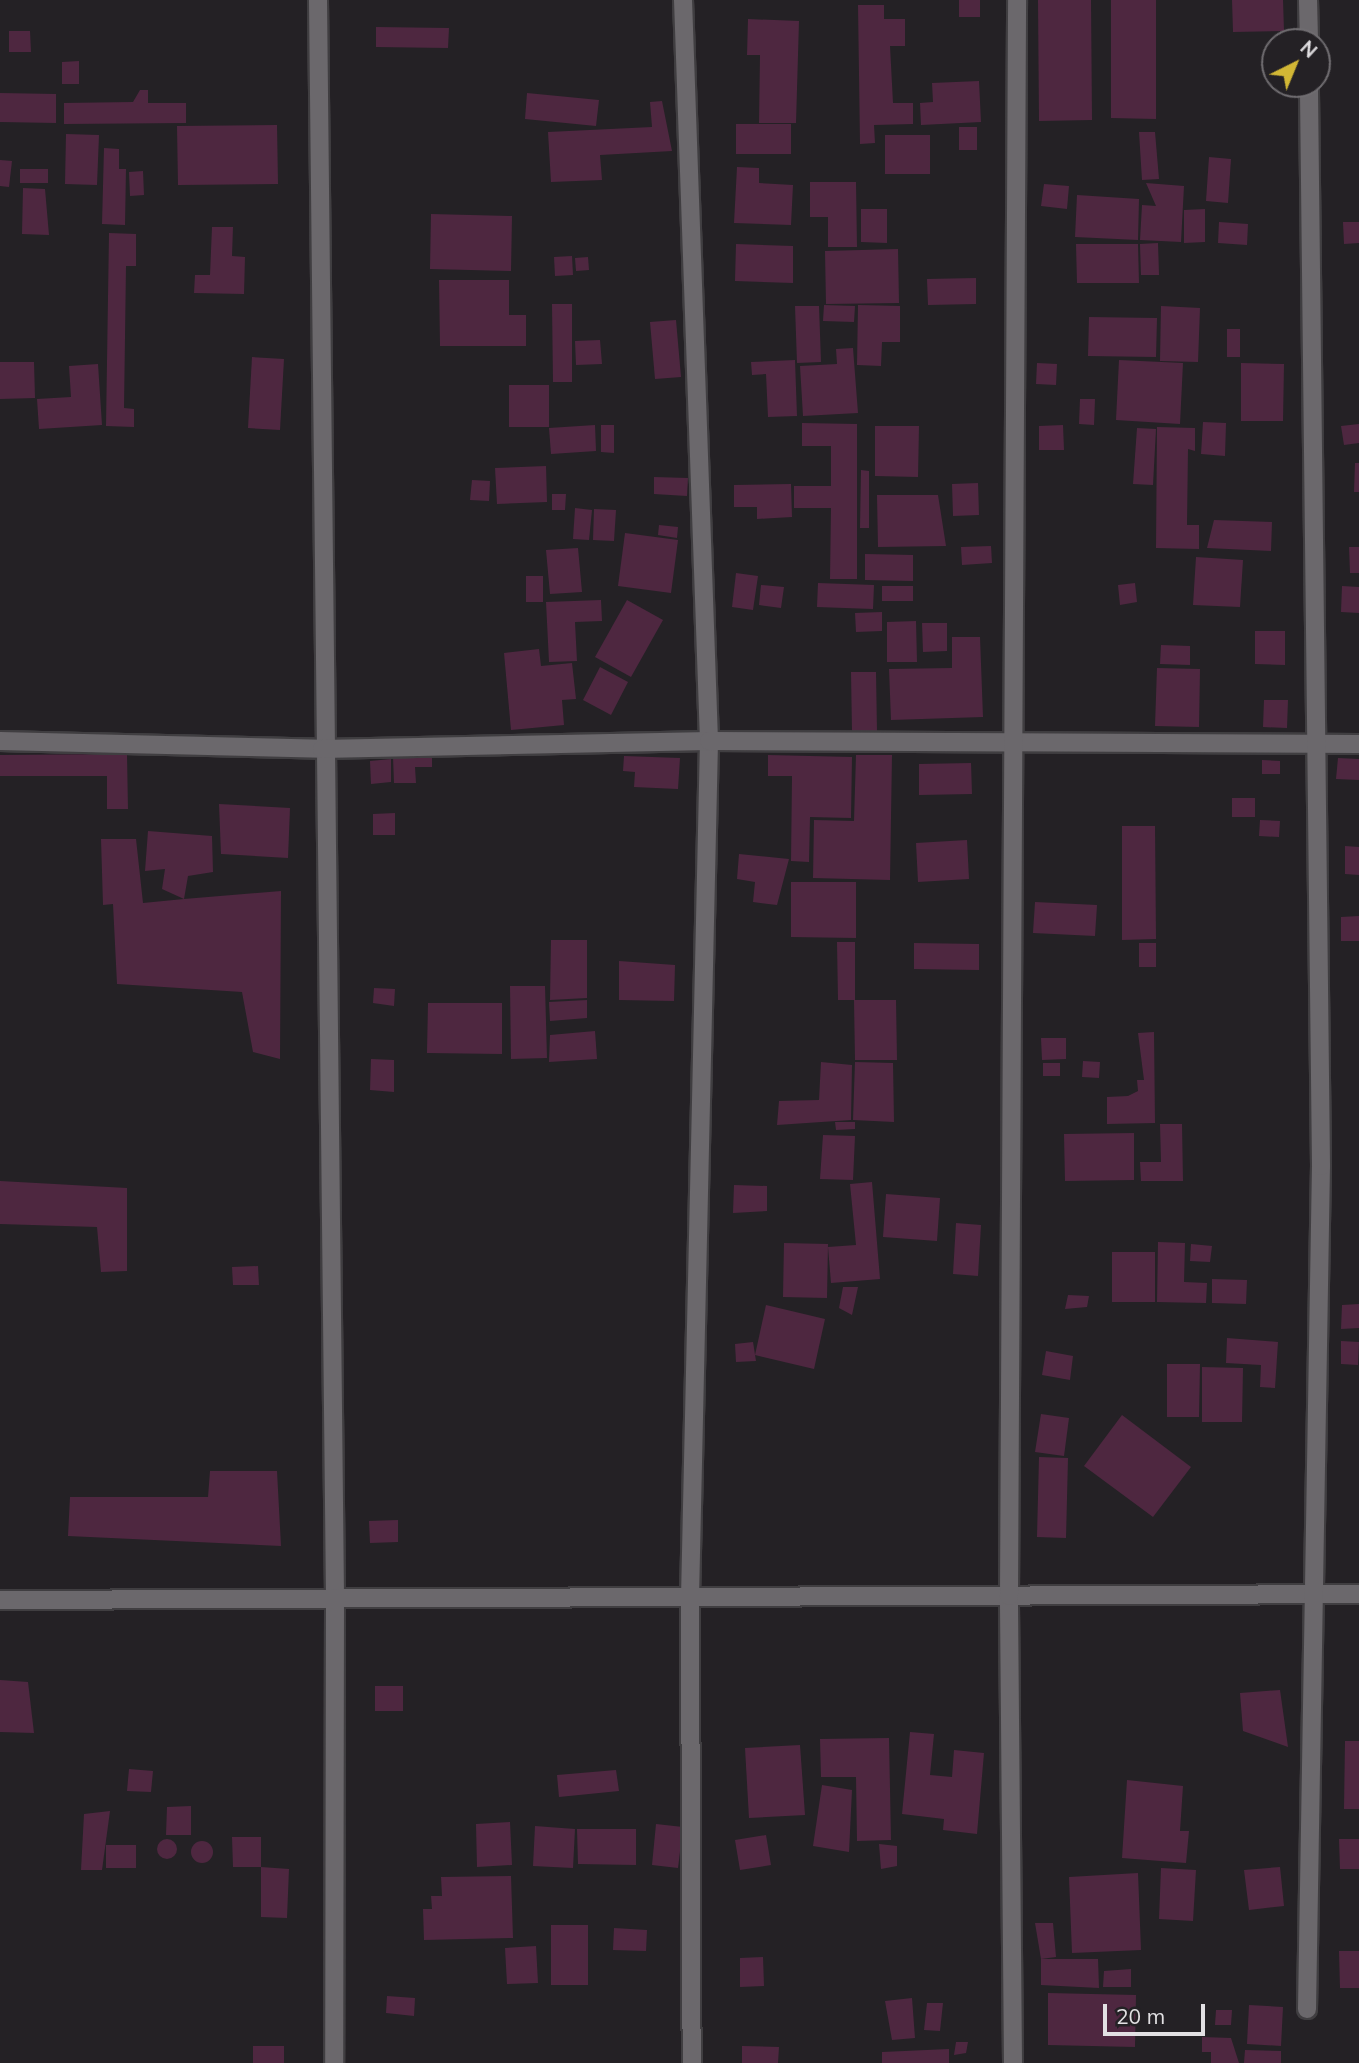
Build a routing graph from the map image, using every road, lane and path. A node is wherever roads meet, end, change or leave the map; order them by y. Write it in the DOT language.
graph roads {
  1 [pos="318,0"];
  2 [pos="682,0"];
  3 [pos="1017,0"];
  4 [pos="1308,0"];
  5 [pos="1309,28"];
  6 [pos="1309,98"];
  7 [pos="0,741"];
  8 [pos="709,741"];
  9 [pos="1013,744"];
  10 [pos="1359,744"];
  11 [pos="1320,746"];
  12 [pos="322,749"];
  13 [pos="1359,1594"];
  14 [pos="1317,1595"];
  15 [pos="1009,1596"];
  16 [pos="690,1597"];
  17 [pos="335,1598"];
  18 [pos="0,1600"];
  19 [pos="1307,2009"];
  20 [pos="334,2063"];
  21 [pos="692,2063"];
  22 [pos="1013,2063"];
  1 -- 12 [label="street"];
  2 -- 8 [label="street"];
  3 -- 9 [label="street"];
  4 -- 5 [label="street"];
  6 -- 11 [label="street"];
  7 -- 12 [label="street"];
  8 -- 9 [label="street"];
  8 -- 12 [label="street"];
  8 -- 16 [label="street"];
  9 -- 11 [label="street"];
  9 -- 15 [label="street"];
  10 -- 11 [label="street"];
  11 -- 14 [label="street"];
  12 -- 17 [label="street"];
  13 -- 14 [label="street"];
  14 -- 15 [label="street"];
  14 -- 19 [label="street"];
  15 -- 16 [label="street"];
  15 -- 22 [label="street"];
  16 -- 17 [label="street"];
  16 -- 21 [label="street"];
  17 -- 18 [label="street"];
  17 -- 20 [label="street"];
}
